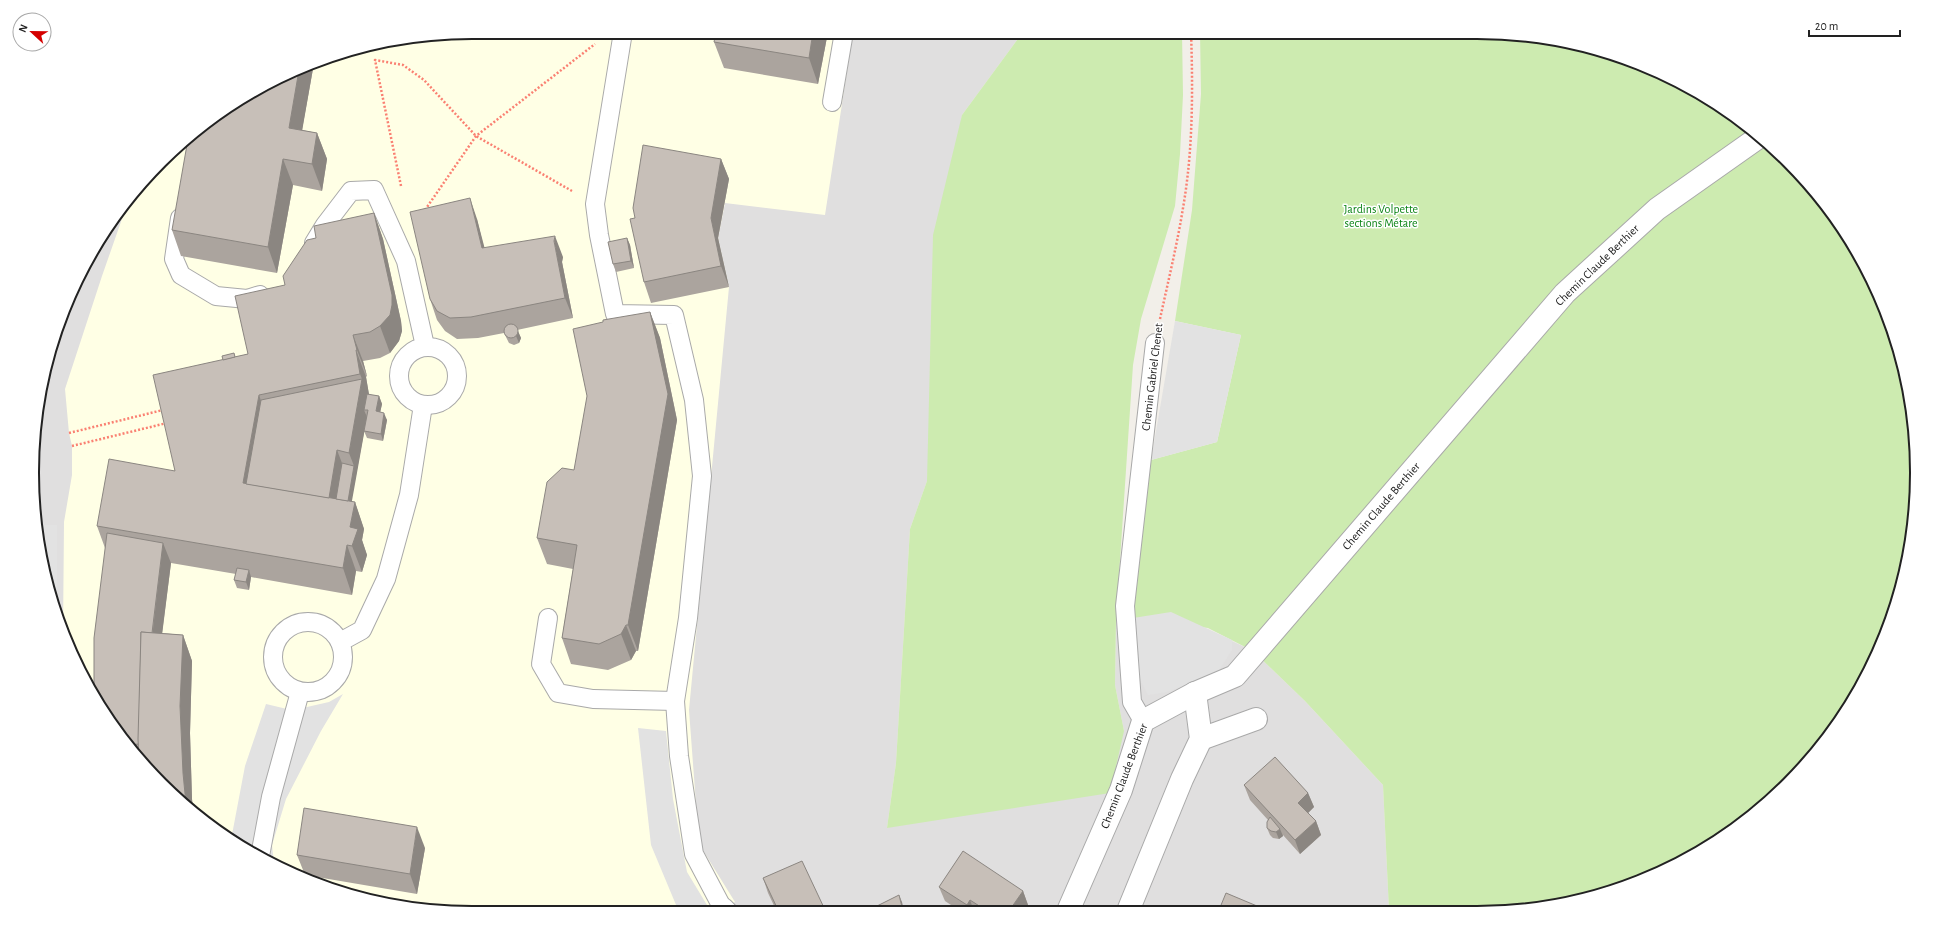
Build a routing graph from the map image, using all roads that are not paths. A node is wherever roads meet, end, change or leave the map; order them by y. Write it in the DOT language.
graph roads {
  1 [pos="622,39"];
  2 [pos="843,39"];
  3 [pos="832,102"];
  4 [pos="1754,140"];
  5 [pos="182,205"];
  6 [pos="305,259"];
  7 [pos="275,290"];
  8 [pos="1155,343"];
  9 [pos="425,346"];
  10 [pos="424,405"];
  11 [pos="548,618"];
  12 [pos="340,642"];
  13 [pos="300,692"];
  14 [pos="1195,693"];
  15 [pos="675,701"];
  16 [pos="1256,719"];
  17 [pos="1143,721"];
  18 [pos="1201,739"];
  19 [pos="261,851"];
  20 [pos="721,906"];
  21 [pos="1070,906"];
  22 [pos="1130,906"];
  1 -- 15 [label="lane"];
  2 -- 3 [label="lane"];
  4 -- 14 [label="street, Chemin Claude Berthier"];
  5 -- 7 [label="lane"];
  6 -- 9 [label="lane"];
  8 -- 17 [label="lane, Chemin Gabriel Chenet"];
  9 -- 10 [label="lane"];
  9 -- 10 [label="lane"];
  10 -- 12 [label="lane"];
  11 -- 15 [label="lane"];
  12 -- 13 [label="lane"];
  12 -- 13 [label="lane"];
  13 -- 19 [label="lane"];
  14 -- 17 [label="street, Chemin Claude Berthier"];
  14 -- 18 [label="street"];
  15 -- 20 [label="lane"];
  16 -- 18 [label="street"];
  17 -- 21 [label="street, Chemin Claude Berthier"];
  18 -- 22 [label="street"];
}
